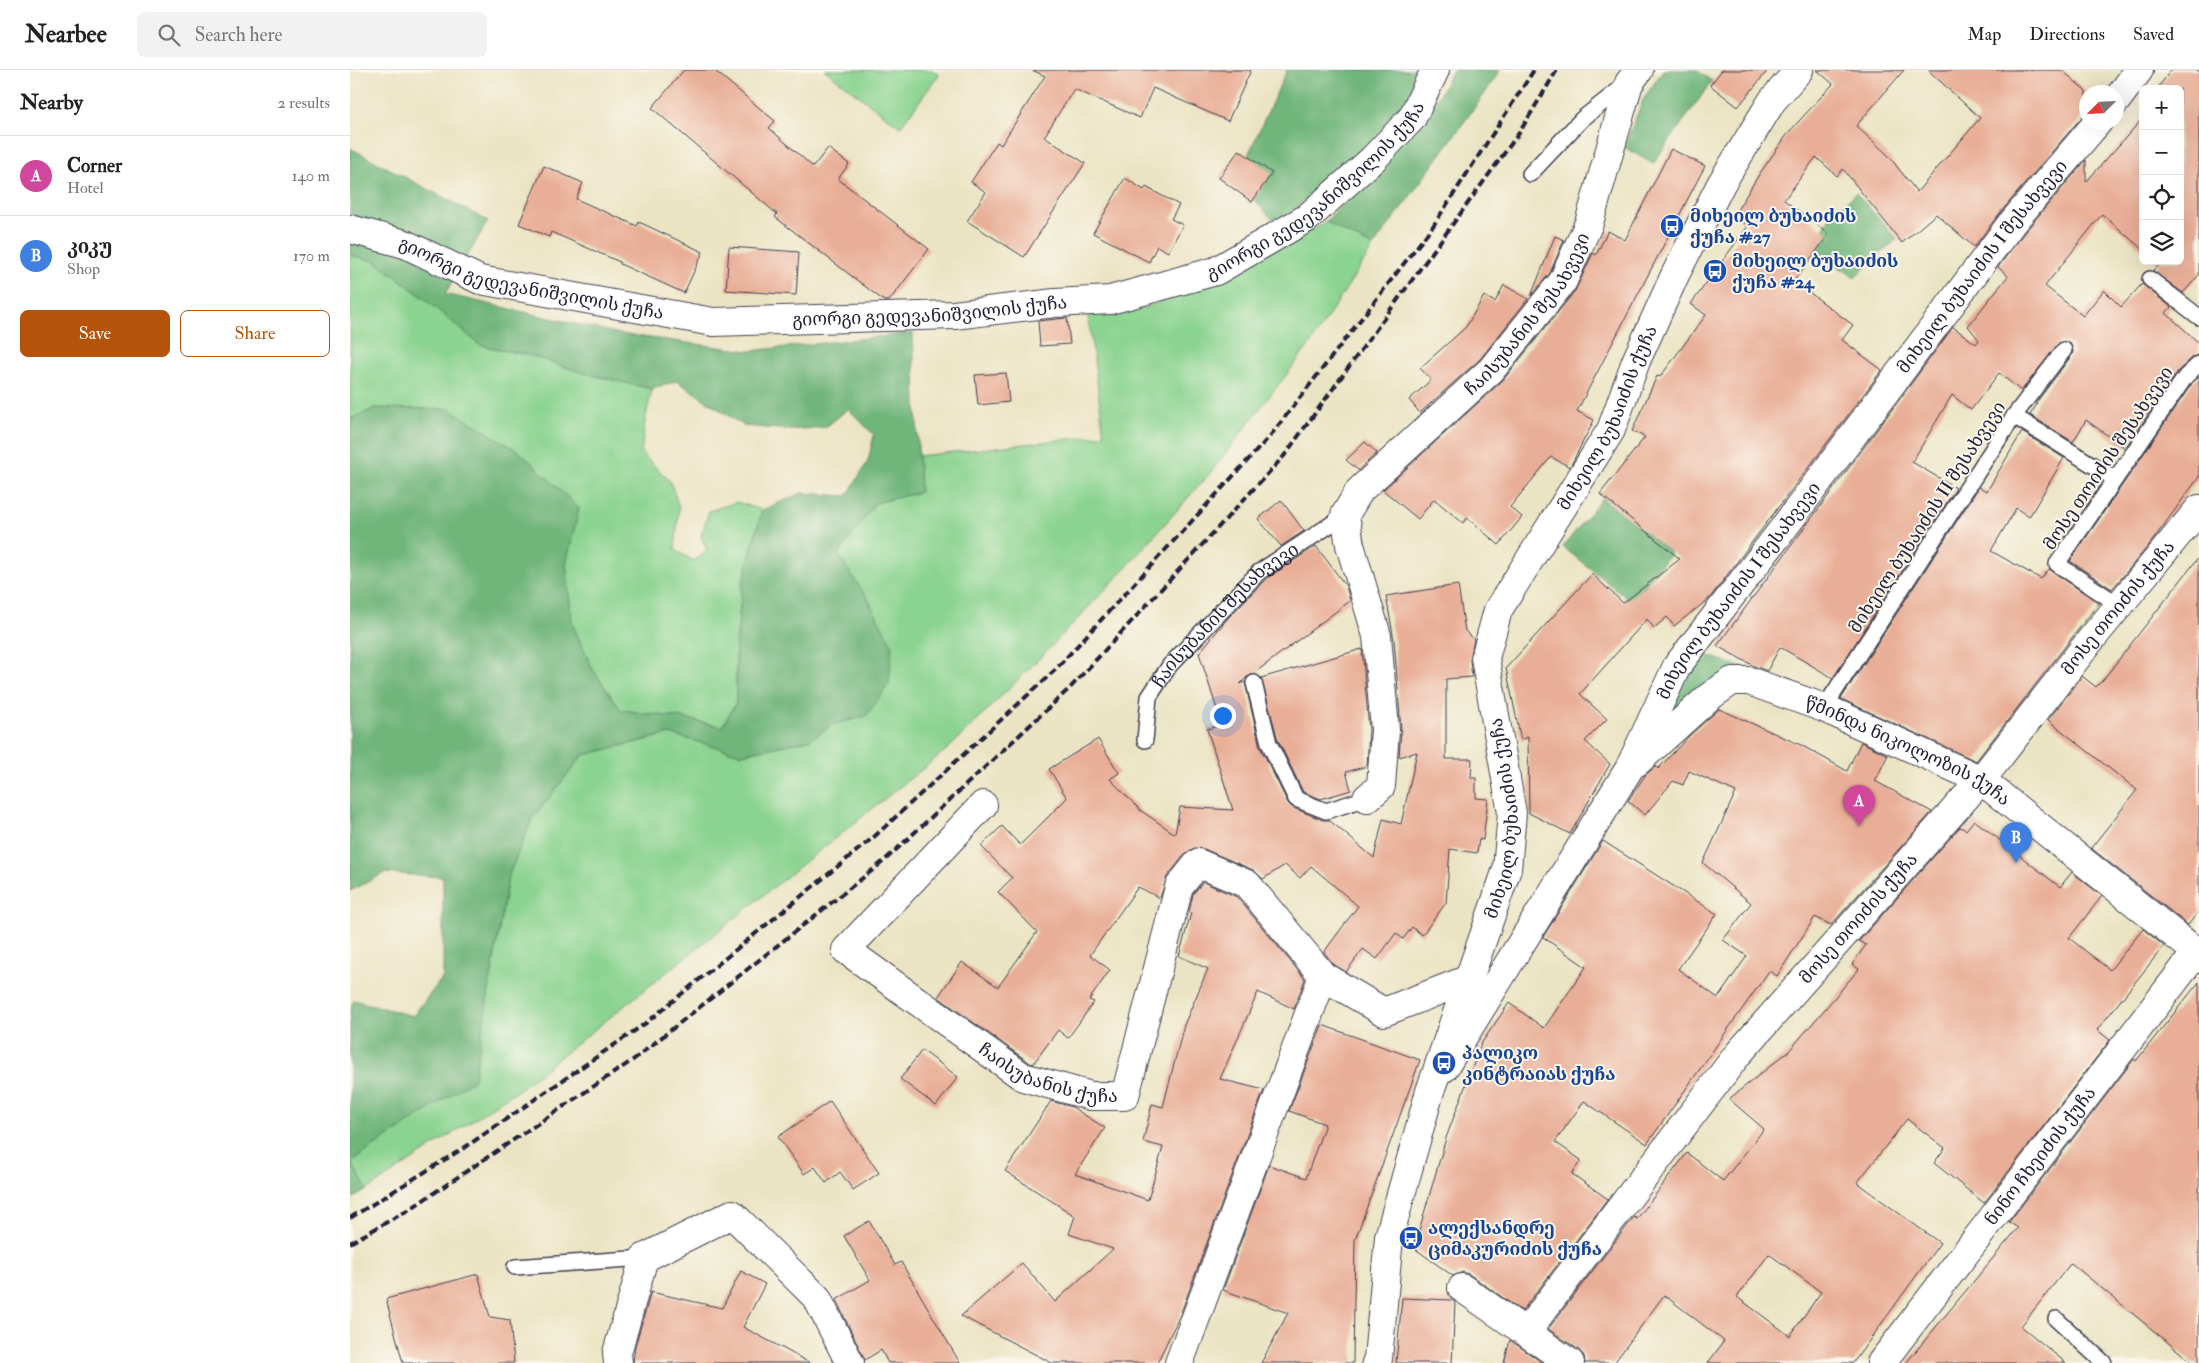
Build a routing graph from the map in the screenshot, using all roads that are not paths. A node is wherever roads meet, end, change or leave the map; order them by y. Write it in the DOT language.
graph roads {
  1 [pos="1435,70"];
  2 [pos="1799,70"];
  3 [pos="2139,70"];
  4 [pos="1634,76"];
  5 [pos="2124,90"];
  6 [pos="2091,130"];
  7 [pos="1530,174"];
  8 [pos="350,229"];
  9 [pos="2150,279"];
  10 [pos="2199,317"];
  11 [pos="2064,350"];
  12 [pos="2199,364"];
  13 [pos="2014,416"];
  14 [pos="2115,480"];
  15 [pos="2199,509"];
  16 [pos="1345,515"];
  17 [pos="2119,605"];
  18 [pos="1254,683"];
  19 [pos="1824,708"];
  20 [pos="1145,740"];
  21 [pos="1629,769"];
  22 [pos="1981,780"];
  23 [pos="1366,798"];
  24 [pos="983,805"];
  25 [pos="2198,952"];
  26 [pos="1323,976"];
  27 [pos="1469,979"];
  28 [pos="1430,1091"];
  29 [pos="644,1258"];
  30 [pos="515,1267"];
  31 [pos="1462,1288"];
  32 [pos="2056,1319"];
  33 [pos="1526,1332"];
  34 [pos="618,1363"];
  35 [pos="850,1363"];
  36 [pos="1179,1363"];
  37 [pos="1376,1363"];
  38 [pos="1570,1363"];
  39 [pos="1881,1363"];
  40 [pos="2104,1363"];
  1 -- 8 [label="street, გიორგი გედევანიშვილის ქუჩა"];
  2 -- 27 [label="street, მიხეილ ბუხაიძის ქუჩა"];
  3 -- 5 [label="street"];
  4 -- 7 [label="lane"];
  4 -- 16 [label="street, ჩაისუბანის შესახვევი"];
  6 -- 21 [label="street, მიხეილ ბუხაიძის I შესახვევი"];
  9 -- 10 [label="lane"];
  11 -- 13 [label="lane, მიხეილ ბუხაიძის II შესახვევი"];
  12 -- 14 [label="lane, მოსე თოიძის შესახვევი"];
  13 -- 14 [label="lane"];
  13 -- 19 [label="lane, მიხეილ ბუხაიძის II შესახვევი"];
  14 -- 17 [label="lane, მოსე თოიძის შესახვევი"];
  15 -- 17 [label="street, მოსე თოიძის ქუჩა"];
  16 -- 20 [label="lane, ჩაისუბანის შესახვევი"];
  16 -- 23 [label="street"];
  17 -- 22 [label="street, მოსე თოიძის ქუჩა"];
  18 -- 23 [label="lane"];
  19 -- 21 [label="street, წმინდა ნიკოლოზის ქუჩა"];
  19 -- 22 [label="street, წმინდა ნიკოლოზის ქუჩა"];
  21 -- 28 [label="street, მიხეილ ბუხაიძის I შესახვევი"];
  22 -- 25 [label="street, წმინდა ნიკოლოზის ქუჩა"];
  22 -- 33 [label="street, მოსე თოიძის ქუჩა"];
  24 -- 26 [label="street, ჩაისუბანის ქუჩა"];
  25 -- 39 [label="street, ნინო ჩხეიძის ქუჩა"];
  26 -- 27 [label="street, ჩაისუბანის ქუჩა"];
  26 -- 36 [label="street"];
  27 -- 28 [label="street, მიხეილ ბუხაიძის ქუჩა"];
  28 -- 37 [label="street, მიხეილ ბუხაიძის ქუჩა"];
  29 -- 30 [label="lane"];
  29 -- 34 [label="street"];
  29 -- 35 [label="street"];
  31 -- 33 [label="street"];
  32 -- 40 [label="lane"];
  33 -- 38 [label="street"];
}
